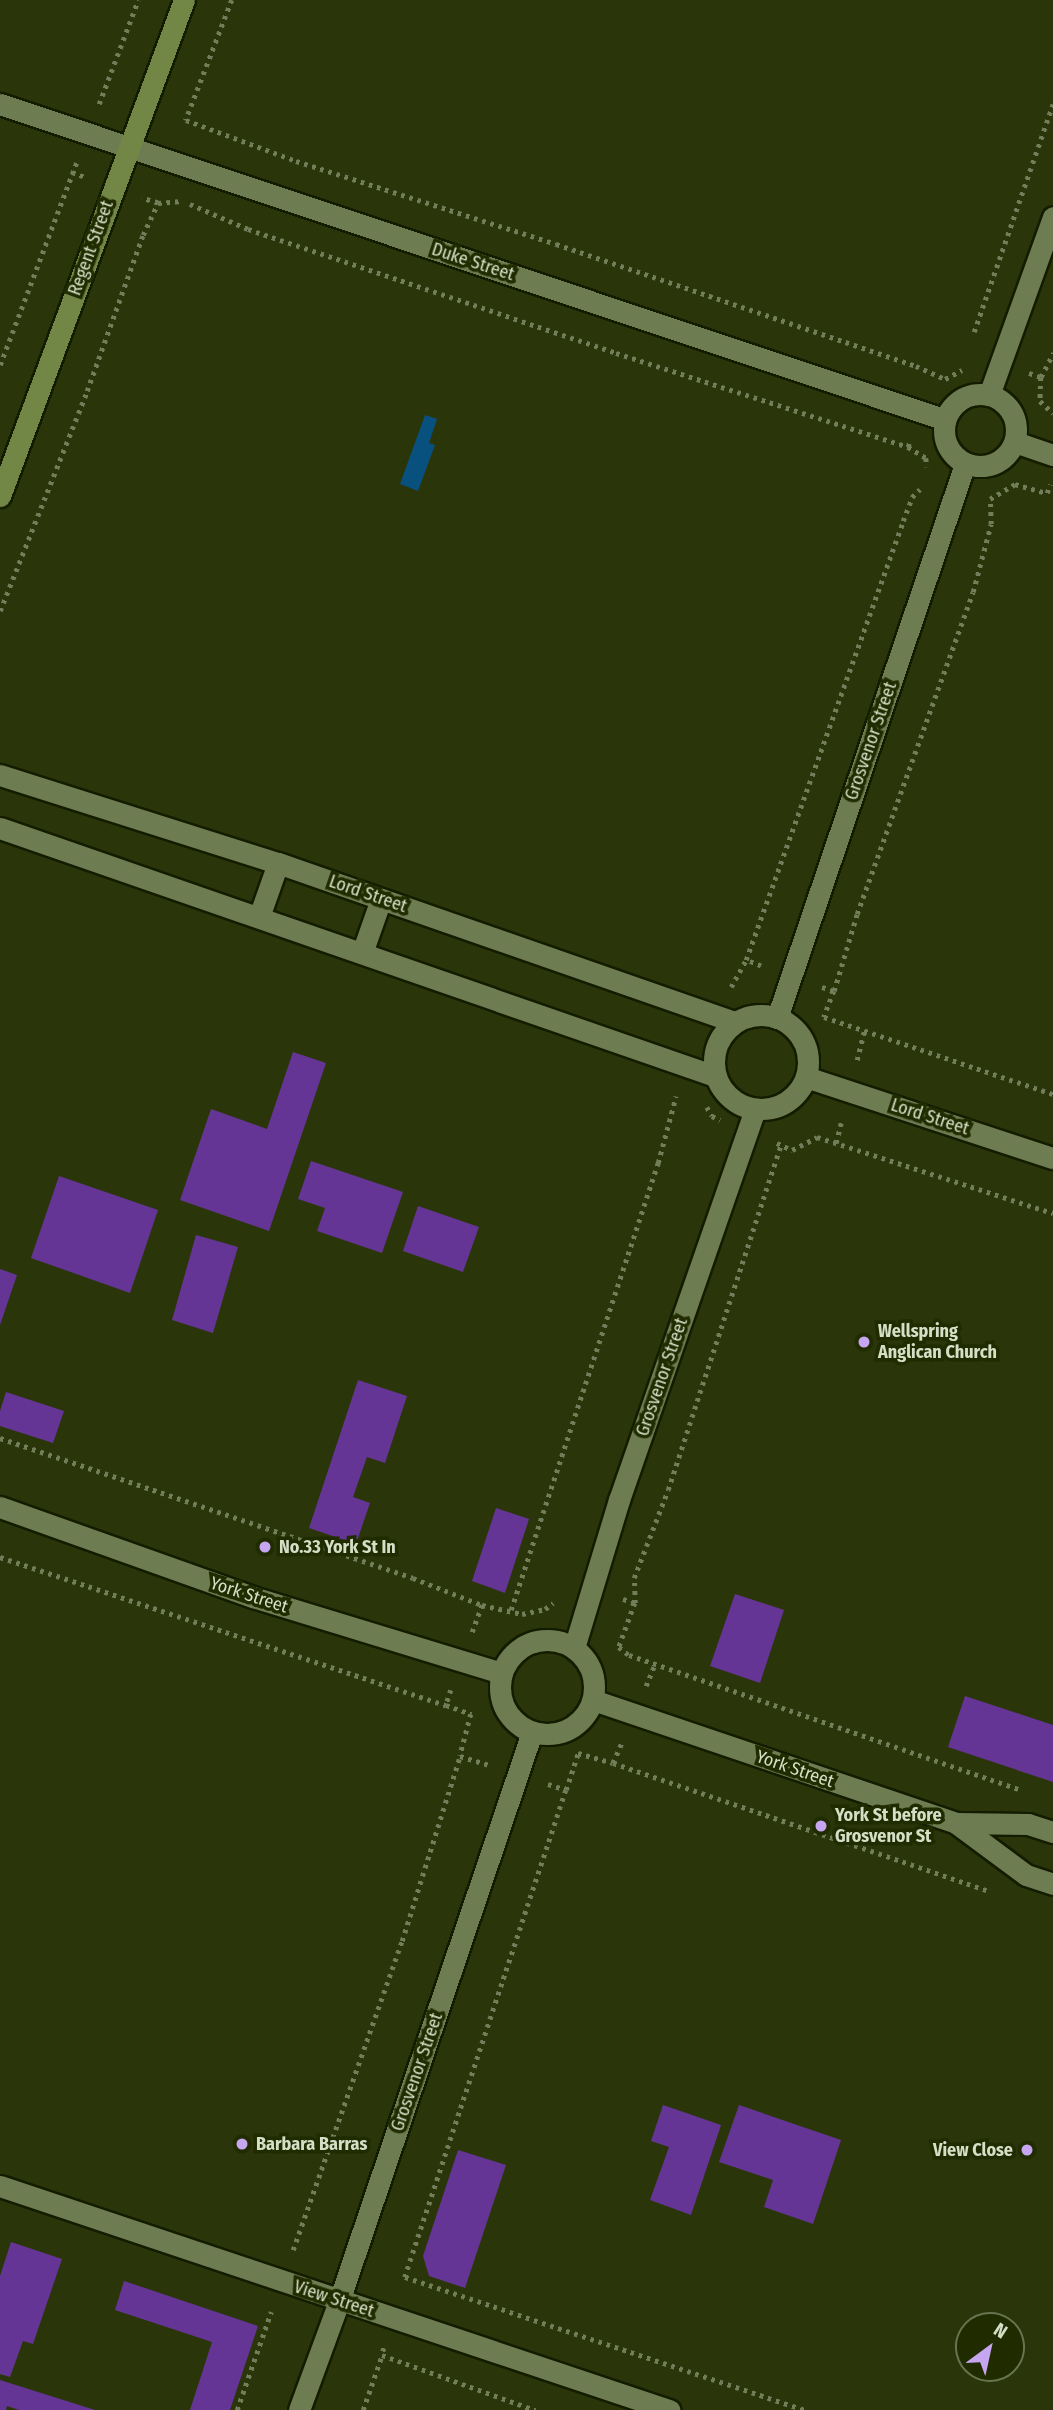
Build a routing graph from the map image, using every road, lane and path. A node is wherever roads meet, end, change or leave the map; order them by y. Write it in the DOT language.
graph roads {
  1 [pos="138,0"];
  2 [pos="184,0"];
  3 [pos="232,0"];
  4 [pos="0,104"];
  5 [pos="1053,104"];
  6 [pos="87,133"];
  7 [pos="129,146"];
  8 [pos="72,172"];
  9 [pos="114,187"];
  10 [pos="158,203"];
  11 [pos="1053,217"];
  12 [pos="973,337"];
  13 [pos="1053,353"];
  14 [pos="964,363"];
  15 [pos="0,365"];
  16 [pos="930,373"];
  17 [pos="1041,377"];
  18 [pos="989,395"];
  19 [pos="919,411"];
  20 [pos="946,420"];
  21 [pos="1014,442"];
  22 [pos="1053,455"];
  23 [pos="965,464"];
  24 [pos="0,496"];
  25 [pos="0,611"];
  26 [pos="0,775"];
  27 [pos="0,828"];
  28 [pos="278,863"];
  29 [pos="381,898"];
  30 [pos="259,917"];
  31 [pos="362,953"];
  32 [pos="834,991"];
  33 [pos="777,1018"];
  34 [pos="734,1022"];
  35 [pos="715,1076"];
  36 [pos="806,1077"];
  37 [pos="679,1085"];
  38 [pos="1053,1094"];
  39 [pos="755,1109"];
  40 [pos="781,1145"];
  41 [pos="1053,1158"];
  42 [pos="0,1438"];
  43 [pos="0,1507"];
  44 [pos="0,1557"];
  45 [pos="592,1590"];
  46 [pos="635,1603"];
  47 [pos="482,1605"];
  48 [pos="511,1610"];
  49 [pos="574,1648"];
  50 [pos="462,1661"];
  51 [pos="655,1664"];
  52 [pos="502,1673"];
  53 [pos="593,1700"];
  54 [pos="446,1705"];
  55 [pos="634,1713"];
  56 [pos="532,1732"];
  57 [pos="460,1756"];
  58 [pos="613,1763"];
  59 [pos="518,1774"];
  60 [pos="566,1790"];
  61 [pos="1027,1791"];
  62 [pos="956,1824"];
  63 [pos="1053,1832"];
  64 [pos="1053,1884"];
  65 [pos="1001,1895"];
  66 [pos="0,2186"];
  67 [pos="282,2282"];
  68 [pos="339,2301"];
  69 [pos="382,2355"];
  70 [pos="237,2410"];
  71 [pos="299,2410"];
  72 [pos="363,2410"];
  73 [pos="669,2410"];
  74 [pos="804,2410"];
  1 -- 6 [label="path"];
  2 -- 7 [label="street, Regent Street"];
  3 -- 16 [label="path"];
  4 -- 6 [label="street, Duke Street"];
  5 -- 12 [label="path"];
  6 -- 7 [label="street, Duke Street"];
  6 -- 8 [label="path"];
  7 -- 9 [label="street, Regent Street"];
  7 -- 19 [label="street, Duke Street"];
  8 -- 9 [label="path"];
  8 -- 15 [label="path"];
  9 -- 10 [label="path"];
  9 -- 24 [label="street, Regent Street"];
  10 -- 19 [label="path"];
  10 -- 25 [label="path"];
  11 -- 18 [label="street"];
  13 -- 17 [label="path"];
  14 -- 16 [label="path"];
  16 -- 19 [label="path"];
  18 -- 20 [label="street"];
  18 -- 21 [label="street"];
  19 -- 20 [label="street, Duke Street"];
  20 -- 23 [label="street"];
  21 -- 22 [label="street"];
  21 -- 23 [label="street"];
  23 -- 33 [label="street, Grosvenor Street"];
  26 -- 28 [label="street, Lord Street"];
  27 -- 30 [label="street"];
  28 -- 29 [label="street, Lord Street"];
  28 -- 30 [label="street"];
  29 -- 31 [label="street"];
  29 -- 34 [label="street, Lord Street"];
  30 -- 31 [label="street"];
  31 -- 35 [label="street"];
  32 -- 38 [label="path"];
  33 -- 34 [label="street"];
  33 -- 36 [label="street"];
  34 -- 35 [label="street"];
  35 -- 39 [label="street"];
  36 -- 39 [label="street"];
  36 -- 41 [label="street, Lord Street"];
  37 -- 48 [label="path"];
  39 -- 45 [label="street, Grosvenor Street"];
  40 -- 46 [label="path"];
  42 -- 47 [label="path"];
  43 -- 50 [label="street, York Street"];
  44 -- 54 [label="path"];
  45 -- 46 [label="path"];
  45 -- 48 [label="path"];
  45 -- 49 [label="street, Grosvenor Street"];
  46 -- 51 [label="path"];
  47 -- 48 [label="path"];
  47 -- 50 [label="path"];
  49 -- 52 [label="street"];
  49 -- 53 [label="street"];
  50 -- 52 [label="street, York Street"];
  50 -- 54 [label="path"];
  51 -- 55 [label="path"];
  51 -- 61 [label="path"];
  52 -- 56 [label="street"];
  53 -- 55 [label="street, York Street"];
  53 -- 56 [label="street"];
  54 -- 57 [label="path"];
  55 -- 58 [label="path"];
  55 -- 62 [label="street, York Street"];
  56 -- 59 [label="street, Grosvenor Street"];
  57 -- 59 [label="path"];
  57 -- 67 [label="path"];
  58 -- 60 [label="path"];
  58 -- 65 [label="path"];
  59 -- 60 [label="path"];
  59 -- 68 [label="street, Grosvenor Street"];
  60 -- 74 [label="path"];
  62 -- 63 [label="street, York Street"];
  62 -- 64 [label="street, York Street"];
  66 -- 67 [label="street, View Street"];
  67 -- 68 [label="street, View Street"];
  67 -- 70 [label="path"];
  68 -- 71 [label="street, Grosvenor Street"];
  68 -- 73 [label="street, View Street"];
  69 -- 72 [label="path"];
}
